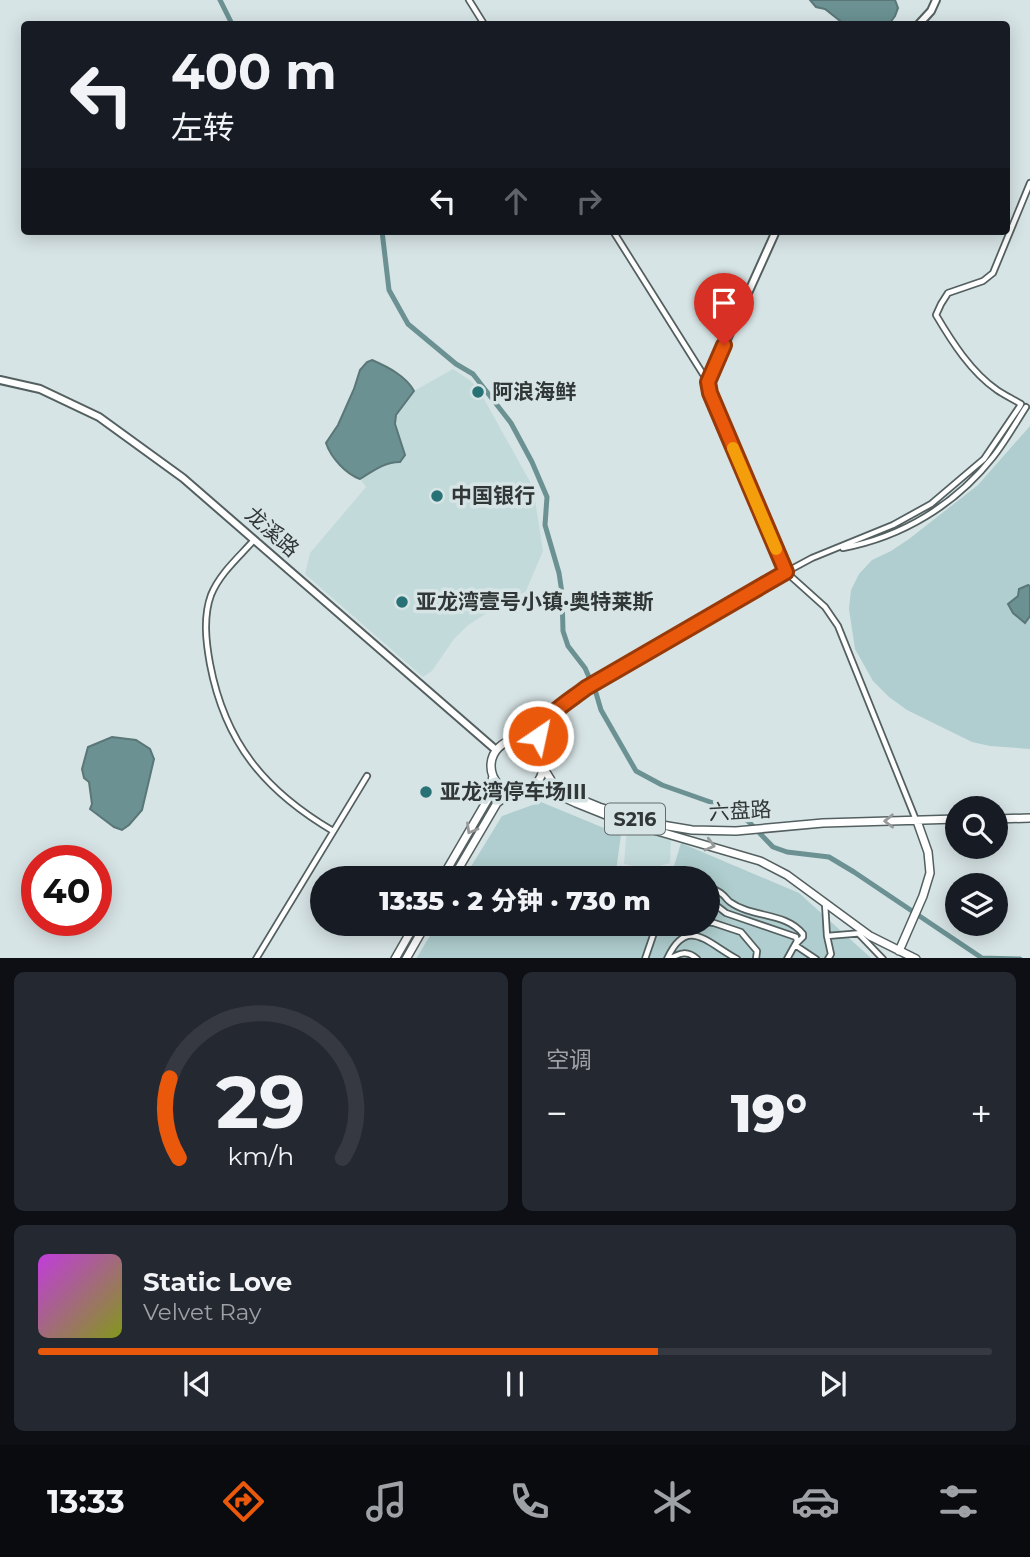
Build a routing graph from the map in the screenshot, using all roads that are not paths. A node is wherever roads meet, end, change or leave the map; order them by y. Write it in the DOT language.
graph roads {
  1 [pos="469,0"];
  2 [pos="936,0"];
  3 [pos="482,21"];
  4 [pos="922,21"];
  5 [pos="1030,183"];
  6 [pos="1010,232"];
  7 [pos="616,235"];
  8 [pos="774,235"];
  9 [pos="1009,235"];
  10 [pos="0,380"];
  11 [pos="708,382"];
  12 [pos="1023,406"];
  13 [pos="254,540"];
  14 [pos="828,552"];
  15 [pos="786,572"];
  16 [pos="558,706"];
  17 [pos="522,740"];
  18 [pos="496,750"];
  19 [pos="539,751"];
  20 [pos="543,767"];
  21 [pos="367,776"];
  22 [pos="493,776"];
  23 [pos="529,788"];
  24 [pos="519,792"];
  25 [pos="1030,818"];
  26 [pos="1008,819"];
  27 [pos="945,820"];
  28 [pos="917,821"];
  29 [pos="333,831"];
  30 [pos="449,866"];
  31 [pos="460,866"];
  32 [pos="720,892"];
  33 [pos="825,903"];
  34 [pos="720,908"];
  35 [pos="720,925"];
  36 [pos="862,933"];
  37 [pos="408,936"];
  38 [pos="419,936"];
  39 [pos="653,936"];
  40 [pos="827,936"];
  41 [pos="795,945"];
  42 [pos="899,951"];
  43 [pos="256,958"];
  44 [pos="395,958"];
  45 [pos="406,958"];
  46 [pos="645,958"];
  47 [pos="668,958"];
  48 [pos="697,958"];
  49 [pos="737,958"];
  50 [pos="756,958"];
  51 [pos="787,958"];
  52 [pos="816,958"];
  53 [pos="828,958"];
  54 [pos="883,958"];
  55 [pos="916,958"];
  1 -- 3 [label="street"];
  2 -- 4 [label="street"];
  5 -- 6 [label="street"];
  7 -- 11 [label="street"];
  8 -- 11 [label="street"];
  9 -- 12 [label="street"];
  10 -- 13 [label="street, 龙溪路"];
  11 -- 15 [label="street"];
  12 -- 14 [label="street"];
  12 -- 14 [label="street"];
  13 -- 18 [label="street, 龙溪路"];
  13 -- 29 [label="street"];
  14 -- 15 [label="street"];
  15 -- 16 [label="street"];
  15 -- 28 [label="street"];
  16 -- 17 [label="street"];
  16 -- 19 [label="street"];
  17 -- 18 [label="main road"];
  17 -- 19 [label="main road"];
  18 -- 22 [label="main road"];
  19 -- 20 [label="main road, S216"];
  20 -- 23 [label="main road"];
  28 -- 20 [label="main road, 六盘路 / S216, one-way"];
  21 -- 29 [label="street"];
  22 -- 24 [label="main road"];
  22 -- 30 [label="main road, one-way"];
  23 -- 24 [label="main road"];
  23 -- 33 [label="main road, 六盘路 / S216, one-way"];
  24 -- 31 [label="main road"];
  25 -- 26 [label="main road"];
  27 -- 28 [label="main road, 六盘路 / S216"];
  28 -- 42 [label="main road"];
  29 -- 43 [label="street"];
  32 -- 41 [label="street"];
  33 -- 36 [label="main road, 六盘路 / S216"];
  33 -- 40 [label="street"];
  34 -- 41 [label="street"];
  35 -- 50 [label="street"];
  36 -- 40 [label="street"];
  36 -- 42 [label="main road, 六盘路 / S216"];
  36 -- 54 [label="street"];
  37 -- 44 [label="main road"];
  38 -- 45 [label="main road"];
  39 -- 46 [label="street"];
  40 -- 53 [label="street"];
  41 -- 51 [label="street"];
  41 -- 52 [label="street"];
  42 -- 55 [label="main road, 六盘路 / S216"];
  47 -- 48 [label="street"];
  47 -- 49 [label="street"];
}
